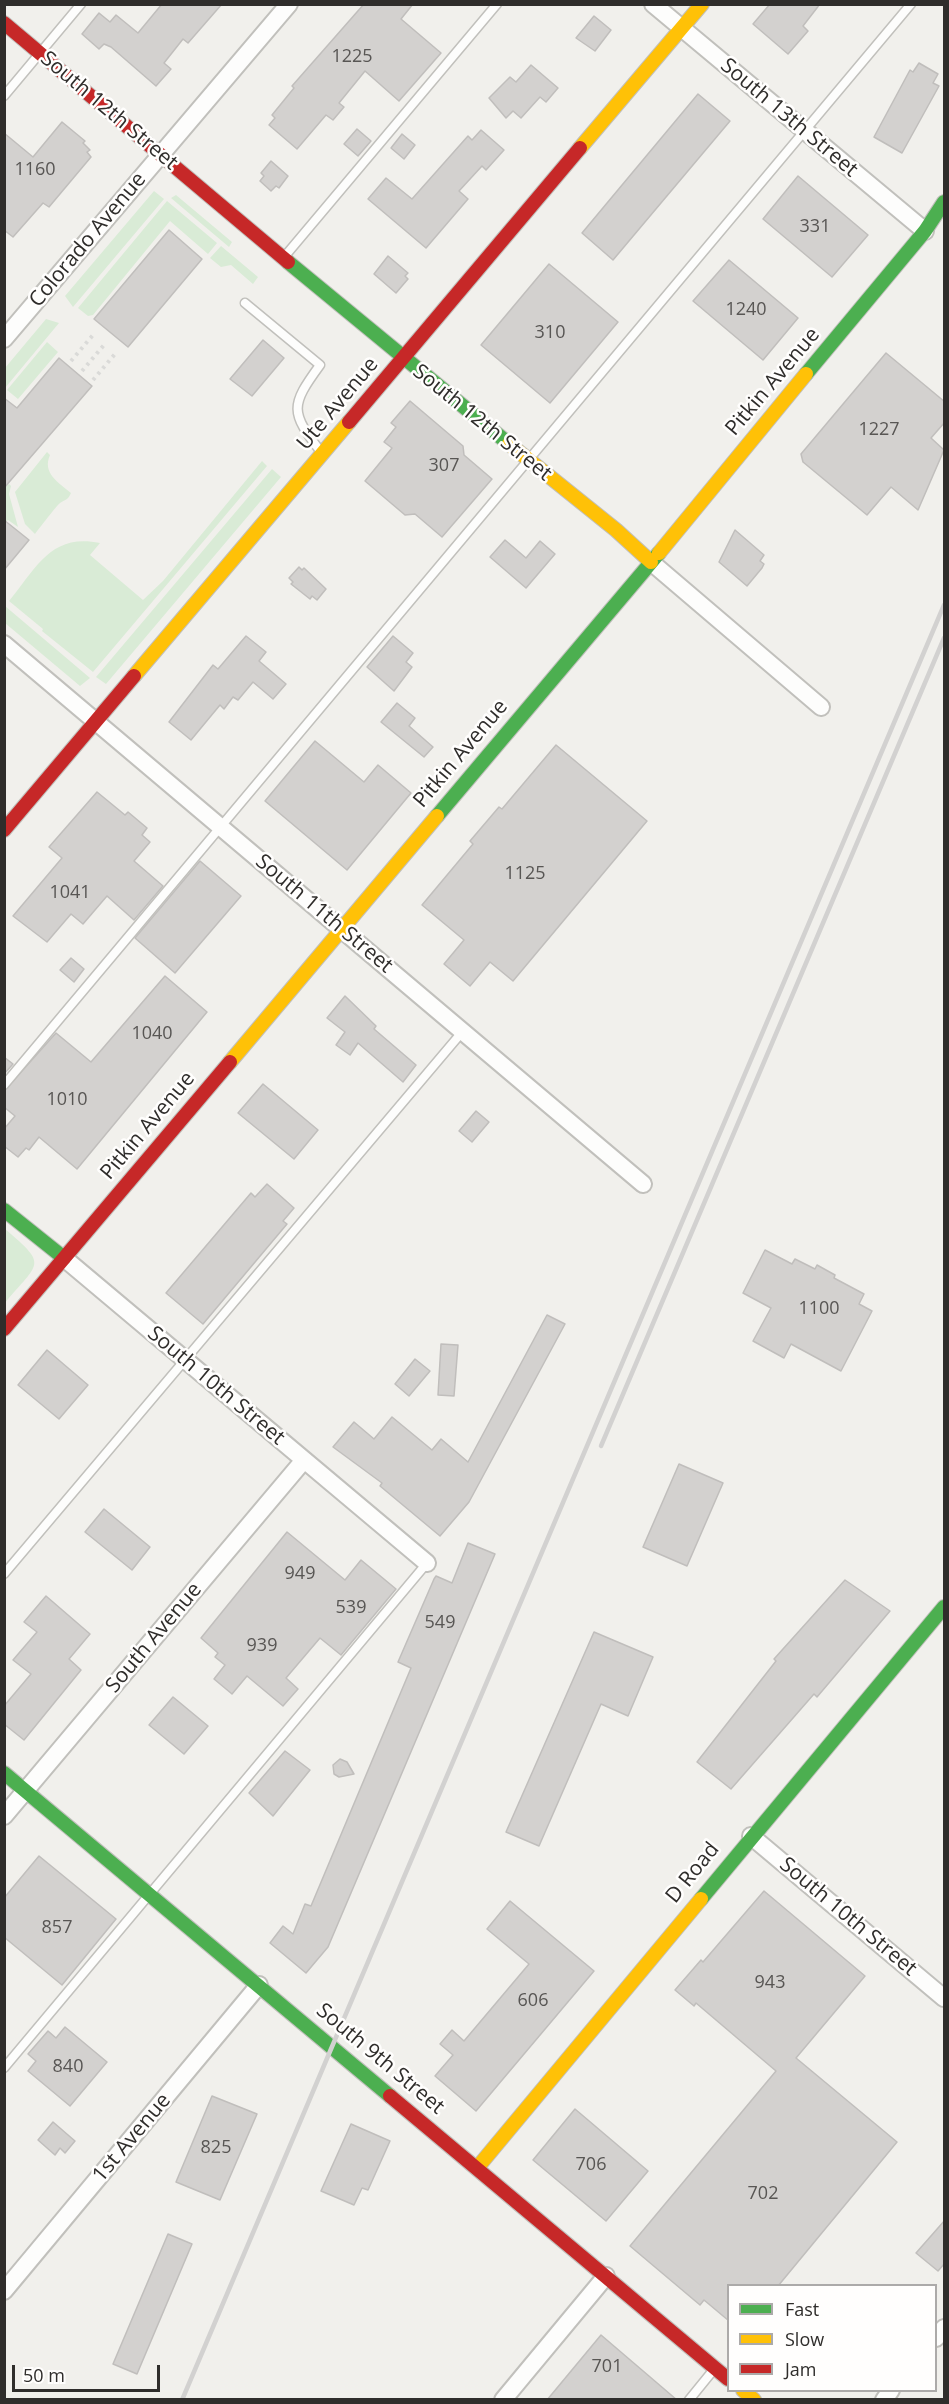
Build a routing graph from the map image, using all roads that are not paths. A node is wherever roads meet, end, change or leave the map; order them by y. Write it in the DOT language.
graph roads {
  1 [pos="81,4"];
  2 [pos="289,4"];
  3 [pos="497,4"];
  4 [pos="653,4"];
  5 [pos="702,4"];
  6 [pos="911,4"];
  7 [pos="4,23"];
  8 [pos="682,29"];
  9 [pos="40,53"];
  10 [pos="4,96"];
  11 [pos="805,131"];
  12 [pos="161,155"];
  13 [pos="945,202"];
  14 [pos="925,231"];
  15 [pos="283,258"];
  16 [pos="245,303"];
  17 [pos="4,339"];
  18 [pos="404,360"];
  19 [pos="323,454"];
  20 [pos="527,461"];
  21 [pos="651,562"];
  22 [pos="4,644"];
  23 [pos="820,707"];
  24 [pos="95,721"];
  25 [pos="220,827"];
  26 [pos="4,830"];
  27 [pos="342,928"];
  28 [pos="463,1031"];
  29 [pos="4,1085"];
  30 [pos="643,1184"];
  31 [pos="4,1210"];
  32 [pos="64,1258"];
  33 [pos="4,1329"];
  34 [pos="186,1361"];
  35 [pos="304,1460"];
  36 [pos="427,1563"];
  37 [pos="4,1575"];
  38 [pos="945,1607"];
  39 [pos="4,1773"];
  40 [pos="26,1791"];
  41 [pos="4,1816"];
  42 [pos="751,1836"];
  43 [pos="150,1894"];
  44 [pos="259,1985"];
  45 [pos="945,1998"];
  46 [pos="4,2068"];
  47 [pos="477,2168"];
  48 [pos="606,2276"];
  49 [pos="4,2292"];
  50 [pos="716,2368"];
  51 [pos="727,2377"];
  52 [pos="503,2400"];
  53 [pos="689,2400"];
  1 -- 9 [label="lane"];
  2 -- 12 [label="street, Colorado Avenue"];
  3 -- 15 [label="lane"];
  4 -- 8 [label="street, South 13th Street"];
  5 -- 8 [label="main road, Ute Avenue"];
  6 -- 11 [label="lane"];
  7 -- 9 [label="main road, South 12th Street"];
  8 -- 11 [label="street, South 13th Street"];
  8 -- 18 [label="main road, Ute Avenue"];
  9 -- 10 [label="lane"];
  9 -- 12 [label="main road, South 12th Street"];
  11 -- 14 [label="street, South 13th Street"];
  11 -- 20 [label="lane"];
  12 -- 15 [label="main road, South 12th Street"];
  12 -- 17 [label="street, Colorado Avenue"];
  13 -- 14 [label="main road, Pitkin Avenue"];
  14 -- 21 [label="main road, Pitkin Avenue"];
  15 -- 18 [label="main road, South 12th Street"];
  16 -- 19 [label="lane"];
  18 -- 19 [label="main road, Ute Avenue"];
  18 -- 20 [label="main road, South 12th Street"];
  19 -- 24 [label="main road, Ute Avenue"];
  20 -- 21 [label="main road, South 12th Street"];
  20 -- 25 [label="lane"];
  21 -- 23 [label="street, South 12th Street"];
  21 -- 27 [label="main road, Pitkin Avenue"];
  22 -- 24 [label="street, South 11th Street"];
  24 -- 25 [label="street, South 11th Street"];
  24 -- 26 [label="main road, Ute Avenue"];
  25 -- 27 [label="street, South 11th Street"];
  25 -- 29 [label="lane"];
  27 -- 28 [label="street, South 11th Street"];
  27 -- 32 [label="main road, Pitkin Avenue"];
  28 -- 30 [label="street, South 11th Street"];
  28 -- 34 [label="lane"];
  31 -- 32 [label="main road, South 10th Street"];
  32 -- 33 [label="main road, Pitkin Avenue"];
  32 -- 34 [label="street, South 10th Street"];
  34 -- 35 [label="street, South 10th Street"];
  34 -- 37 [label="lane"];
  35 -- 36 [label="street, South 10th Street"];
  35 -- 40 [label="street, South Avenue"];
  36 -- 43 [label="lane"];
  38 -- 42 [label="main road, D Road"];
  39 -- 40 [label="main road, South 9th Street"];
  40 -- 41 [label="street, South Avenue"];
  40 -- 43 [label="main road, South 9th Street"];
  42 -- 45 [label="street, South 10th Street"];
  42 -- 47 [label="main road, D Road"];
  43 -- 44 [label="main road, South 9th Street"];
  43 -- 46 [label="lane"];
  44 -- 47 [label="main road, South 9th Street"];
  44 -- 49 [label="street, 1st Avenue"];
  47 -- 48 [label="main road, South 9th Street"];
  48 -- 50 [label="main road, South 9th Street"];
  48 -- 52 [label="street"];
  50 -- 51 [label="main road, South 9th Street"];
  50 -- 53 [label="lane"];
}
